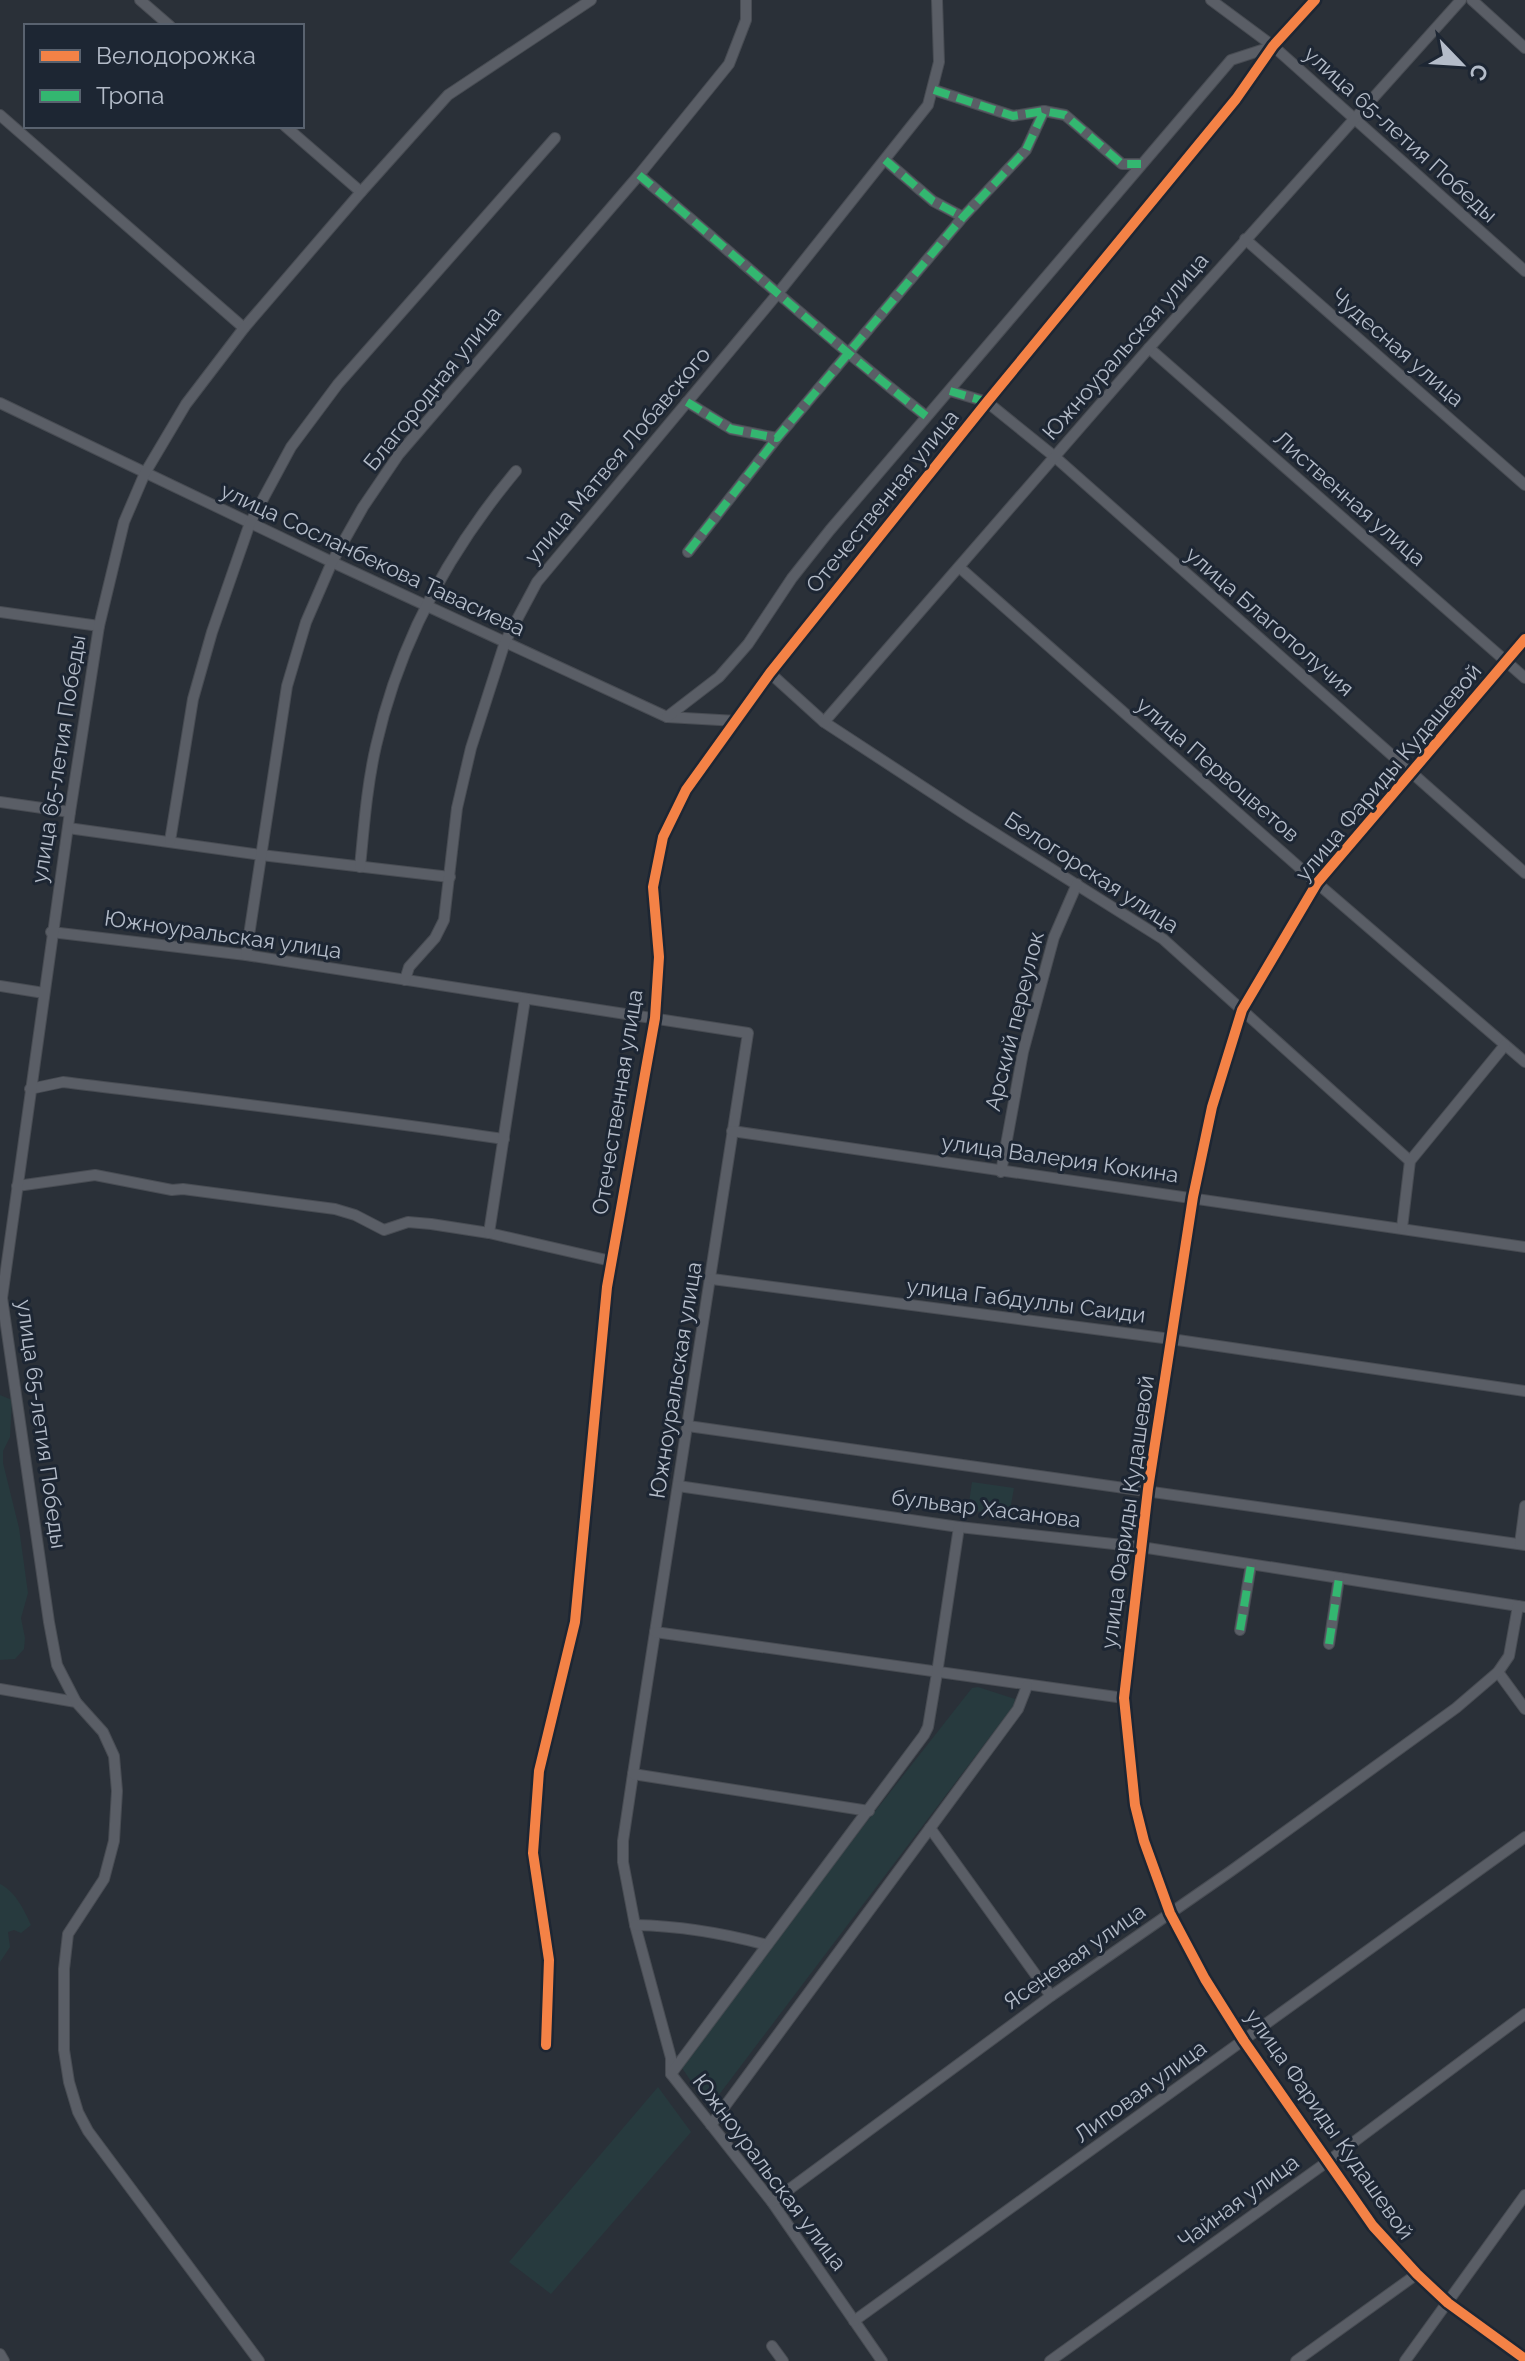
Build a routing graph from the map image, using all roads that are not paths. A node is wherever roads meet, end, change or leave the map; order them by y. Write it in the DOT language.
graph roads {
  1 [pos="140,0"];
  2 [pos="591,0"];
  3 [pos="746,0"];
  4 [pos="937,0"];
  5 [pos="1211,0"];
  6 [pos="1315,0"];
  7 [pos="1461,0"];
  8 [pos="1472,0"];
  9 [pos="168,24"];
  10 [pos="1273,46"];
  11 [pos="1525,48"];
  12 [pos="934,90"];
  13 [pos="1044,111"];
  14 [pos="0,115"];
  15 [pos="1353,119"];
  16 [pos="287,128"];
  17 [pos="555,138"];
  18 [pos="885,160"];
  19 [pos="1141,164"];
  20 [pos="639,175"];
  21 [pos="361,192"];
  22 [pos="963,217"];
  23 [pos="1245,239"];
  24 [pos="1525,271"];
  25 [pos="779,292"];
  26 [pos="244,328"];
  27 [pos="1149,348"];
  28 [pos="849,355"];
  29 [pos="950,391"];
  30 [pos="687,402"];
  31 [pos="987,402"];
  32 [pos="0,403"];
  33 [pos="926,416"];
  34 [pos="777,438"];
  35 [pos="1055,457"];
  36 [pos="516,471"];
  37 [pos="145,473"];
  38 [pos="1525,485"];
  39 [pos="250,523"];
  40 [pos="688,552"];
  41 [pos="332,562"];
  42 [pos="959,567"];
  43 [pos="426,605"];
  44 [pos="0,612"];
  45 [pos="99,626"];
  46 [pos="1525,639"];
  47 [pos="505,642"];
  48 [pos="1506,662"];
  49 [pos="770,673"];
  50 [pos="1525,678"];
  51 [pos="667,717"];
  52 [pos="737,721"];
  53 [pos="824,722"];
  54 [pos="1412,773"];
  55 [pos="0,802"];
  56 [pos="70,812"];
  57 [pos="68,828"];
  58 [pos="170,841"];
  59 [pos="261,855"];
  60 [pos="360,867"];
  61 [pos="1525,873"];
  62 [pos="450,877"];
  63 [pos="1317,883"];
  64 [pos="1077,884"];
  65 [pos="51,932"];
  66 [pos="246,955"];
  67 [pos="405,980"];
  68 [pos="0,986"];
  69 [pos="44,993"];
  70 [pos="525,999"];
  71 [pos="1242,1010"];
  72 [pos="655,1018"];
  73 [pos="1505,1045"];
  74 [pos="1525,1062"];
  75 [pos="30,1089"];
  76 [pos="732,1131"];
  77 [pos="504,1139"];
  78 [pos="1410,1161"];
  79 [pos="1001,1172"];
  80 [pos="17,1186"];
  81 [pos="1193,1197"];
  82 [pos="1402,1228"];
  83 [pos="489,1233"];
  84 [pos="4,1242"];
  85 [pos="1525,1247"];
  86 [pos="611,1261"];
  87 [pos="712,1279"];
  88 [pos="1171,1339"];
  89 [pos="1525,1391"];
  90 [pos="688,1426"];
  91 [pos="678,1486"];
  92 [pos="1148,1489"];
  93 [pos="1525,1506"];
  94 [pos="959,1527"];
  95 [pos="1522,1544"];
  96 [pos="1141,1547"];
  97 [pos="1251,1565"];
  98 [pos="1339,1578"];
  99 [pos="1521,1606"];
  100 [pos="1240,1630"];
  101 [pos="655,1632"];
  102 [pos="1329,1644"];
  103 [pos="1498,1672"];
  104 [pos="937,1673"];
  105 [pos="1027,1686"];
  106 [pos="0,1689"];
  107 [pos="1124,1698"];
  108 [pos="76,1702"];
  109 [pos="1525,1709"];
  110 [pos="633,1774"];
  111 [pos="869,1811"];
  112 [pos="930,1828"];
  113 [pos="1525,1837"];
  114 [pos="1170,1913"];
  115 [pos="635,1925"];
  116 [pos="767,1945"];
  117 [pos="1051,1996"];
  118 [pos="1525,2014"];
  119 [pos="1244,2041"];
  120 [pos="546,2045"];
  121 [pos="671,2074"];
  122 [pos="711,2125"];
  123 [pos="1327,2162"];
  124 [pos="1525,2195"];
  125 [pos="772,2202"];
  126 [pos="1417,2274"];
  127 [pos="1448,2303"];
  128 [pos="854,2321"];
  129 [pos="772,2346"];
  130 [pos="0,2354"];
  131 [pos="1525,2359"];
  132 [pos="4,2361"];
  133 [pos="259,2361"];
  134 [pos="783,2361"];
  135 [pos="882,2361"];
  136 [pos="1050,2361"];
  137 [pos="1296,2361"];
  138 [pos="1405,2361"];
  1 -- 9 [label="street"];
  2 -- 21 [label="street, улица 65-летия Победы"];
  3 -- 20 [label="street, Благородная улица"];
  4 -- 12 [label="street, улица Матвея Лобавского"];
  5 -- 10 [label="street, улица 65-летия Победы"];
  6 -- 10 [label="street, Отечественная улица"];
  7 -- 15 [label="street, Южноуральская улица"];
  8 -- 11 [label="street"];
  10 -- 15 [label="street, улица 65-летия Победы"];
  10 -- 19 [label="street"];
  10 -- 31 [label="street, Отечественная улица"];
  12 -- 13 [label="street"];
  12 -- 18 [label="street, улица Матвея Лобавского"];
  13 -- 19 [label="street"];
  13 -- 22 [label="street"];
  14 -- 26 [label="street"];
  15 -- 23 [label="street, Южноуральская улица"];
  15 -- 24 [label="street, улица 65-летия Победы"];
  16 -- 21 [label="street"];
  17 -- 39 [label="street"];
  18 -- 22 [label="street"];
  18 -- 25 [label="street, улица Матвея Лобавского"];
  19 -- 29 [label="street"];
  20 -- 25 [label="street"];
  20 -- 41 [label="street, Благородная улица"];
  21 -- 26 [label="street, улица 65-летия Победы"];
  22 -- 28 [label="street"];
  23 -- 27 [label="street, Южноуральская улица"];
  23 -- 38 [label="street, Чудесная улица"];
  25 -- 28 [label="street"];
  25 -- 30 [label="street, улица Матвея Лобавского"];
  26 -- 37 [label="street, улица 65-летия Победы"];
  27 -- 35 [label="street, Южноуральская улица"];
  27 -- 48 [label="street, Лиственная улица"];
  28 -- 33 [label="street"];
  28 -- 34 [label="street"];
  29 -- 31 [label="street"];
  29 -- 33 [label="street"];
  30 -- 34 [label="street"];
  30 -- 47 [label="street, улица Матвея Лобавского"];
  31 -- 35 [label="street, улица Благополучия"];
  31 -- 49 [label="street, Отечественная улица"];
  32 -- 37 [label="street, улица Сосланбекова Тавасиева"];
  33 -- 51 [label="street"];
  34 -- 40 [label="street"];
  35 -- 42 [label="street, Южноуральская улица"];
  35 -- 54 [label="street, улица Благополучия"];
  36 -- 43 [label="street"];
  37 -- 39 [label="street, улица Сосланбекова Тавасиева"];
  37 -- 45 [label="street, улица 65-летия Победы"];
  39 -- 41 [label="street, улица Сосланбекова Тавасиева"];
  39 -- 58 [label="street"];
  41 -- 43 [label="street, улица Сосланбекова Тавасиева"];
  41 -- 59 [label="street, Благородная улица"];
  42 -- 53 [label="street, Южноуральская улица"];
  42 -- 63 [label="street, улица Первоцветов"];
  43 -- 47 [label="street, улица Сосланбекова Тавасиева"];
  43 -- 60 [label="street"];
  44 -- 45 [label="street"];
  45 -- 56 [label="street, улица 65-летия Победы"];
  46 -- 48 [label="street, улица Фариды Кудашевой"];
  47 -- 51 [label="street, улица Сосланбекова Тавасиева"];
  47 -- 62 [label="street, улица Матвея Лобавского"];
  48 -- 50 [label="street, Лиственная улица"];
  48 -- 54 [label="street, улица Фариды Кудашевой"];
  49 -- 52 [label="street, Отечественная улица"];
  49 -- 53 [label="street, Белогорская улица"];
  51 -- 52 [label="street, улица Сосланбекова Тавасиева"];
  52 -- 72 [label="street, Отечественная улица"];
  53 -- 64 [label="street, Белогорская улица"];
  54 -- 61 [label="street, улица Благополучия"];
  54 -- 63 [label="street, улица Фариды Кудашевой"];
  55 -- 56 [label="street"];
  56 -- 57 [label="street, улица 65-летия Победы"];
  57 -- 58 [label="street"];
  57 -- 65 [label="street, улица 65-летия Победы"];
  58 -- 59 [label="street"];
  59 -- 60 [label="street"];
  59 -- 66 [label="street, Благородная улица"];
  60 -- 62 [label="street"];
  62 -- 67 [label="street, улица Матвея Лобавского"];
  63 -- 71 [label="street, улица Фариды Кудашевой"];
  63 -- 73 [label="street, улица Первоцветов"];
  64 -- 71 [label="street, Белогорская улица"];
  64 -- 79 [label="street, Арский переулок"];
  65 -- 66 [label="street, Южноуральская улица"];
  65 -- 69 [label="street, улица 65-летия Победы"];
  66 -- 67 [label="street, Южноуральская улица"];
  67 -- 70 [label="street, Южноуральская улица"];
  68 -- 69 [label="street"];
  69 -- 75 [label="street, улица 65-летия Победы"];
  70 -- 72 [label="street, Южноуральская улица"];
  70 -- 77 [label="street"];
  71 -- 78 [label="street, Белогорская улица"];
  71 -- 81 [label="street, улица Фариды Кудашевой"];
  72 -- 76 [label="street, Южноуральская улица"];
  72 -- 86 [label="street, Отечественная улица"];
  73 -- 74 [label="street, улица Первоцветов"];
  73 -- 78 [label="street"];
  75 -- 77 [label="street"];
  75 -- 80 [label="street, улица 65-летия Победы"];
  76 -- 79 [label="street, улица Валерия Кокина"];
  76 -- 87 [label="street, Южноуральская улица"];
  77 -- 83 [label="street"];
  78 -- 82 [label="street"];
  79 -- 81 [label="street, улица Валерия Кокина"];
  80 -- 83 [label="street"];
  80 -- 84 [label="street, улица 65-летия Победы"];
  81 -- 82 [label="street, улица Валерия Кокина"];
  81 -- 88 [label="street, улица Фариды Кудашевой"];
  82 -- 85 [label="street, улица Валерия Кокина"];
  83 -- 86 [label="street"];
  84 -- 108 [label="street, улица 65-летия Победы"];
  86 -- 120 [label="street, Отечественная улица"];
  87 -- 88 [label="street, улица Габдуллы Саиди"];
  87 -- 90 [label="street, Южноуральская улица"];
  88 -- 89 [label="street, улица Габдуллы Саиди"];
  88 -- 92 [label="street, улица Фариды Кудашевой"];
  90 -- 91 [label="street, Южноуральская улица"];
  90 -- 92 [label="street, бульвар Хасанова"];
  91 -- 94 [label="street, бульвар Хасанова"];
  91 -- 101 [label="street, Южноуральская улица"];
  92 -- 95 [label="street, бульвар Хасанова"];
  92 -- 96 [label="street, улица Фариды Кудашевой"];
  93 -- 95 [label="street"];
  94 -- 96 [label="street, бульвар Хасанова"];
  94 -- 104 [label="street"];
  96 -- 97 [label="street, бульвар Хасанова"];
  96 -- 107 [label="street, улица Фариды Кудашевой"];
  97 -- 98 [label="street, бульвар Хасанова"];
  97 -- 100 [label="street"];
  98 -- 99 [label="street, бульвар Хасанова"];
  98 -- 102 [label="street"];
  99 -- 103 [label="street, Ясеневая улица"];
  101 -- 104 [label="street"];
  101 -- 110 [label="street, Южноуральская улица"];
  103 -- 109 [label="street"];
  103 -- 114 [label="street, Ясеневая улица"];
  104 -- 105 [label="street"];
  104 -- 111 [label="street"];
  105 -- 107 [label="street"];
  105 -- 112 [label="street"];
  106 -- 108 [label="street"];
  107 -- 114 [label="street, улица Фариды Кудашевой"];
  108 -- 133 [label="street, улица 65-летия Победы"];
  110 -- 111 [label="street"];
  110 -- 115 [label="street, Южноуральская улица"];
  111 -- 116 [label="street"];
  112 -- 117 [label="street"];
  112 -- 122 [label="street"];
  113 -- 119 [label="street, Липовая улица"];
  114 -- 117 [label="street, Ясеневая улица"];
  114 -- 119 [label="street, улица Фариды Кудашевой"];
  115 -- 116 [label="street"];
  115 -- 121 [label="street, Южноуральская улица"];
  116 -- 121 [label="street"];
  117 -- 125 [label="street, Ясеневая улица"];
  118 -- 123 [label="street, Чайная улица"];
  119 -- 123 [label="street, улица Фариды Кудашевой"];
  119 -- 128 [label="street, Липовая улица"];
  121 -- 122 [label="street, Южноуральская улица"];
  122 -- 125 [label="street, Южноуральская улица"];
  123 -- 126 [label="street, улица Фариды Кудашевой"];
  123 -- 136 [label="street, Чайная улица"];
  124 -- 127 [label="street"];
  125 -- 128 [label="street, Южноуральская улица"];
  126 -- 127 [label="street, улица Фариды Кудашевой"];
  126 -- 137 [label="street"];
  127 -- 131 [label="street, улица Фариды Кудашевой"];
  127 -- 138 [label="street"];
  128 -- 135 [label="street, Южноуральская улица"];
  129 -- 134 [label="street"];
  130 -- 132 [label="street"];
}
